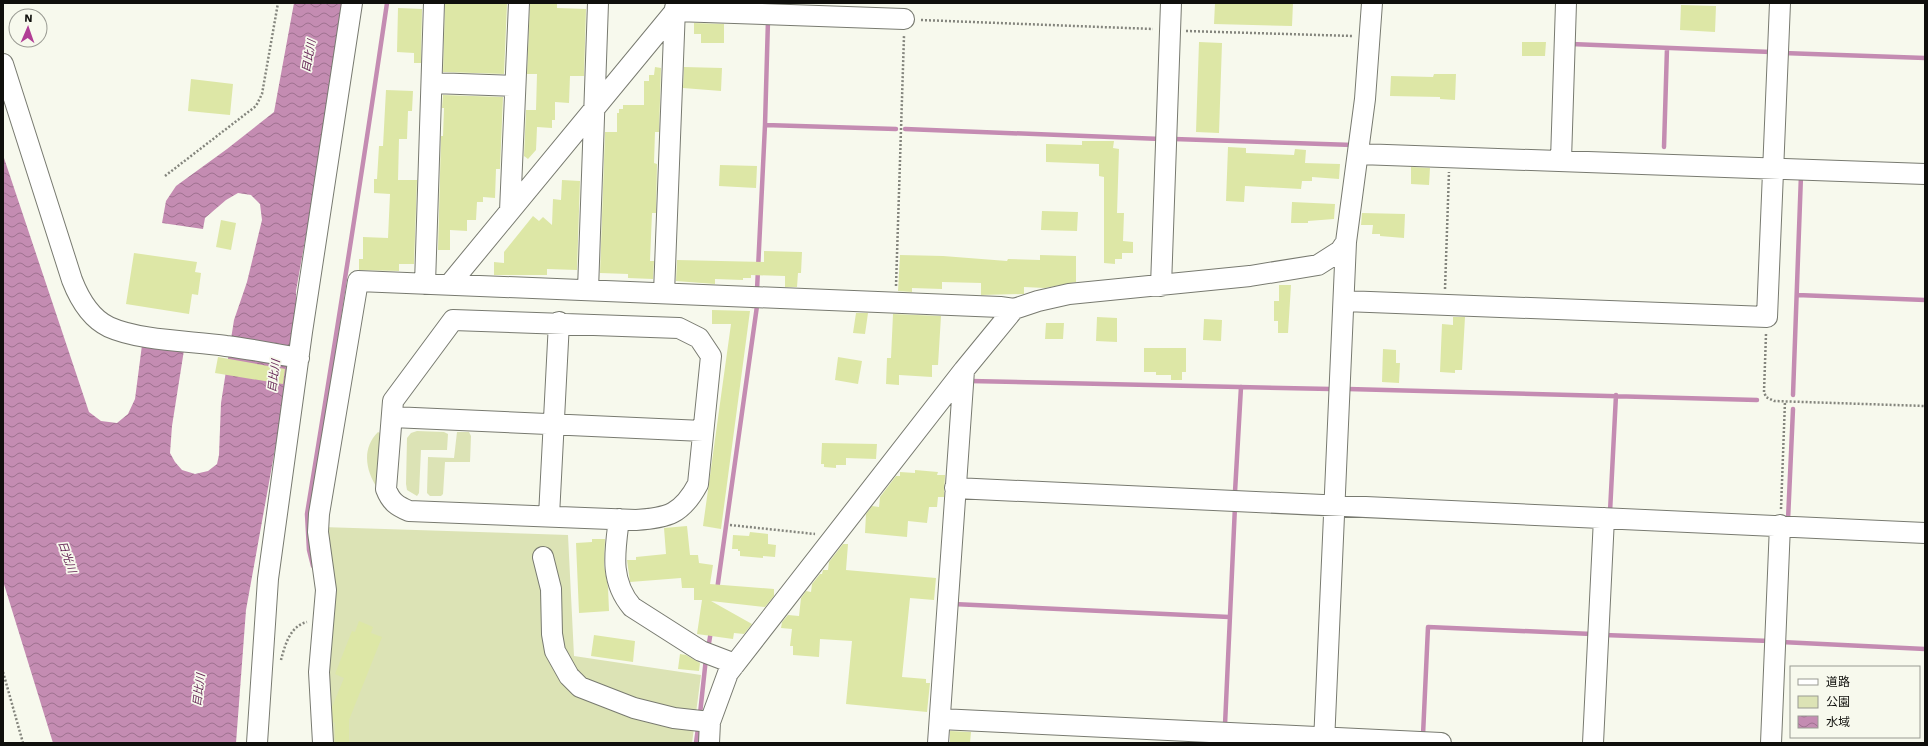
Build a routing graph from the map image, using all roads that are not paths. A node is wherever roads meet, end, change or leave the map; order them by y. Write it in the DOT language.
graph roads {
  1 [pos="352,3"];
  2 [pos="434,3"];
  3 [pos="519,3"];
  4 [pos="598,3"];
  5 [pos="1171,3"];
  6 [pos="1372,3"];
  7 [pos="1566,3"];
  8 [pos="1780,3"];
  9 [pos="675,7"];
  10 [pos="904,19"];
  11 [pos="3,64"];
  12 [pos="432,83"];
  13 [pos="515,86"];
  14 [pos="594,109"];
  15 [pos="1359,154"];
  16 [pos="1561,156"];
  17 [pos="1772,164"];
  18 [pos="1925,174"];
  19 [pos="510,211"];
  20 [pos="1346,242"];
  21 [pos="425,284"];
  22 [pos="449,285"];
  23 [pos="1161,286"];
  24 [pos="588,290"];
  25 [pos="664,293"];
  26 [pos="1344,301"];
  27 [pos="1014,310"];
  28 [pos="559,322"];
  29 [pos="299,358"];
  30 [pos="964,370"];
  31 [pos="392,417"];
  32 [pos="555,423"];
  33 [pos="703,431"];
  34 [pos="955,488"];
  35 [pos="1334,506"];
  36 [pos="549,516"];
  37 [pos="1604,518"];
  38 [pos="619,519"];
  39 [pos="1780,526"];
  40 [pos="1925,533"];
  41 [pos="543,557"];
  42 [pos="735,664"];
  43 [pos="940,719"];
  44 [pos="710,722"];
  45 [pos="1324,740"];
  46 [pos="258,743"];
  47 [pos="323,743"];
  48 [pos="709,743"];
  49 [pos="938,743"];
  50 [pos="1441,743"];
  51 [pos="1593,743"];
  52 [pos="1771,743"];
  1 -- 29 [label="street"];
  2 -- 12 [label="street"];
  3 -- 13 [label="street"];
  4 -- 14 [label="street"];
  5 -- 23 [label="street"];
  6 -- 15 [label="street"];
  7 -- 16 [label="street"];
  8 -- 17 [label="street"];
  9 -- 10 [label="street"];
  9 -- 14 [label="street"];
  9 -- 25 [label="street"];
  11 -- 29 [label="street"];
  12 -- 13 [label="street"];
  12 -- 21 [label="street"];
  13 -- 19 [label="street"];
  14 -- 19 [label="street"];
  14 -- 24 [label="street"];
  15 -- 16 [label="street"];
  15 -- 20 [label="street"];
  16 -- 17 [label="street"];
  17 -- 18 [label="street"];
  17 -- 26 [label="street"];
  19 -- 22 [label="street"];
  20 -- 23 [label="street"];
  20 -- 26 [label="street"];
  21 -- 22 [label="street"];
  21 -- 47 [label="street"];
  22 -- 24 [label="street"];
  23 -- 27 [label="street"];
  24 -- 25 [label="street"];
  25 -- 27 [label="street"];
  26 -- 35 [label="street"];
  27 -- 30 [label="street"];
  28 -- 31 [label="street"];
  28 -- 32 [label="street"];
  28 -- 33 [label="street"];
  29 -- 46 [label="street"];
  30 -- 34 [label="street"];
  30 -- 42 [label="street"];
  31 -- 32 [label="street"];
  31 -- 36 [label="street"];
  32 -- 33 [label="street"];
  32 -- 36 [label="street"];
  33 -- 38 [label="street"];
  34 -- 35 [label="street"];
  34 -- 43 [label="street"];
  35 -- 37 [label="street"];
  35 -- 45 [label="street"];
  36 -- 38 [label="street"];
  37 -- 39 [label="street"];
  37 -- 51 [label="street"];
  38 -- 42 [label="street"];
  39 -- 40 [label="street"];
  39 -- 52 [label="street"];
  41 -- 44 [label="street"];
  42 -- 44 [label="street"];
  43 -- 45 [label="street"];
  43 -- 49 [label="street"];
  44 -- 48 [label="street"];
  45 -- 50 [label="street"];
}
